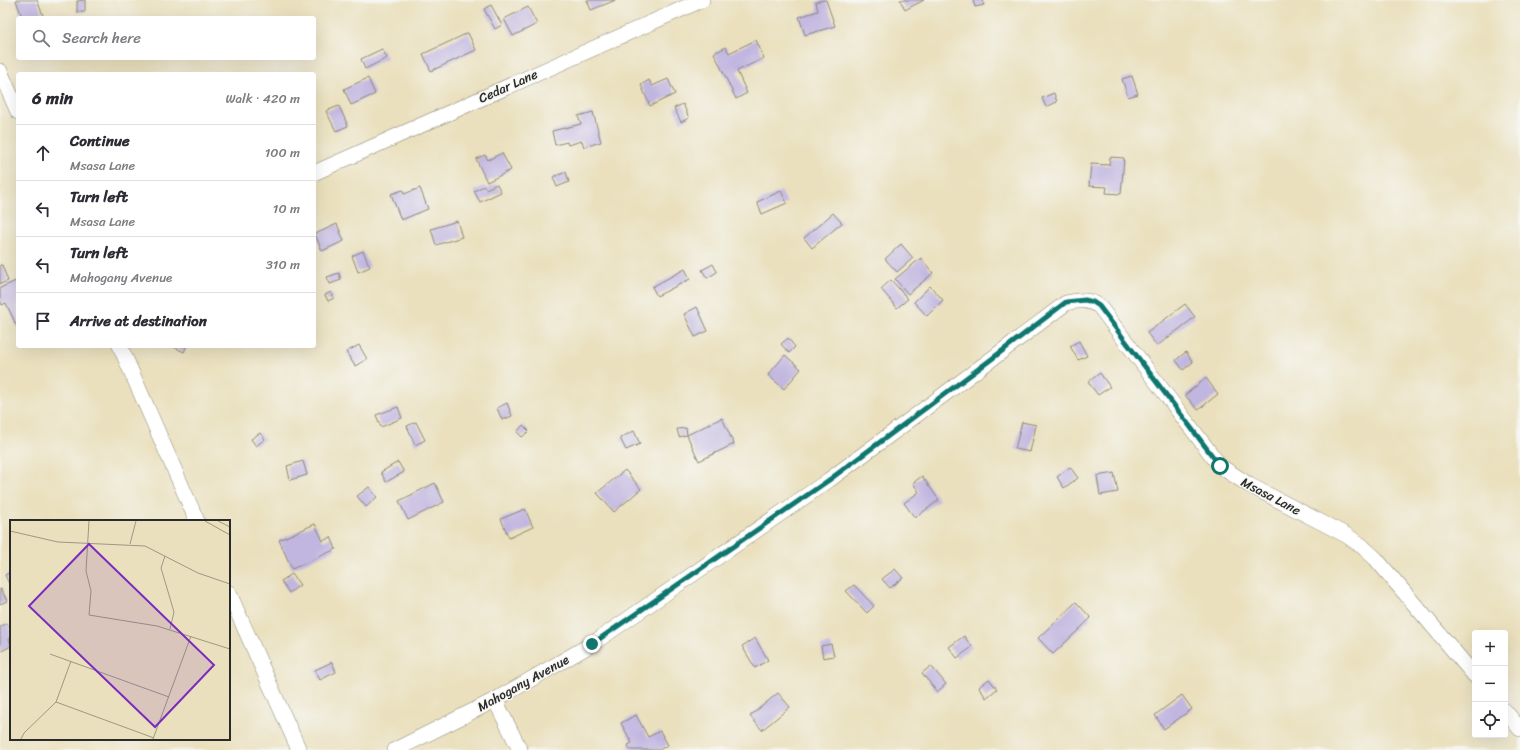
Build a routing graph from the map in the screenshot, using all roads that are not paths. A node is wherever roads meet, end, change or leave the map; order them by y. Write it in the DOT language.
graph roads {
  1 [pos="702,0"];
  2 [pos="0,71"];
  3 [pos="16,107"];
  4 [pos="316,172"];
  5 [pos="1080,300"];
  6 [pos="121,348"];
  7 [pos="197,520"];
  8 [pos="230,595"];
  9 [pos="1472,672"];
  10 [pos="495,700"];
  11 [pos="1508,715"];
  12 [pos="1520,729"];
  13 [pos="299,750"];
  14 [pos="395,750"];
  15 [pos="520,750"];
  1 -- 4 [label="street, Cedar Lane"];
  2 -- 3 [label="street"];
  5 -- 9 [label="street, Msasa Lane"];
  5 -- 10 [label="street, Mahogany Avenue"];
  6 -- 7 [label="street"];
  8 -- 13 [label="street"];
  10 -- 14 [label="street, Mahogany Avenue"];
  10 -- 15 [label="street"];
  11 -- 12 [label="street"];
}
